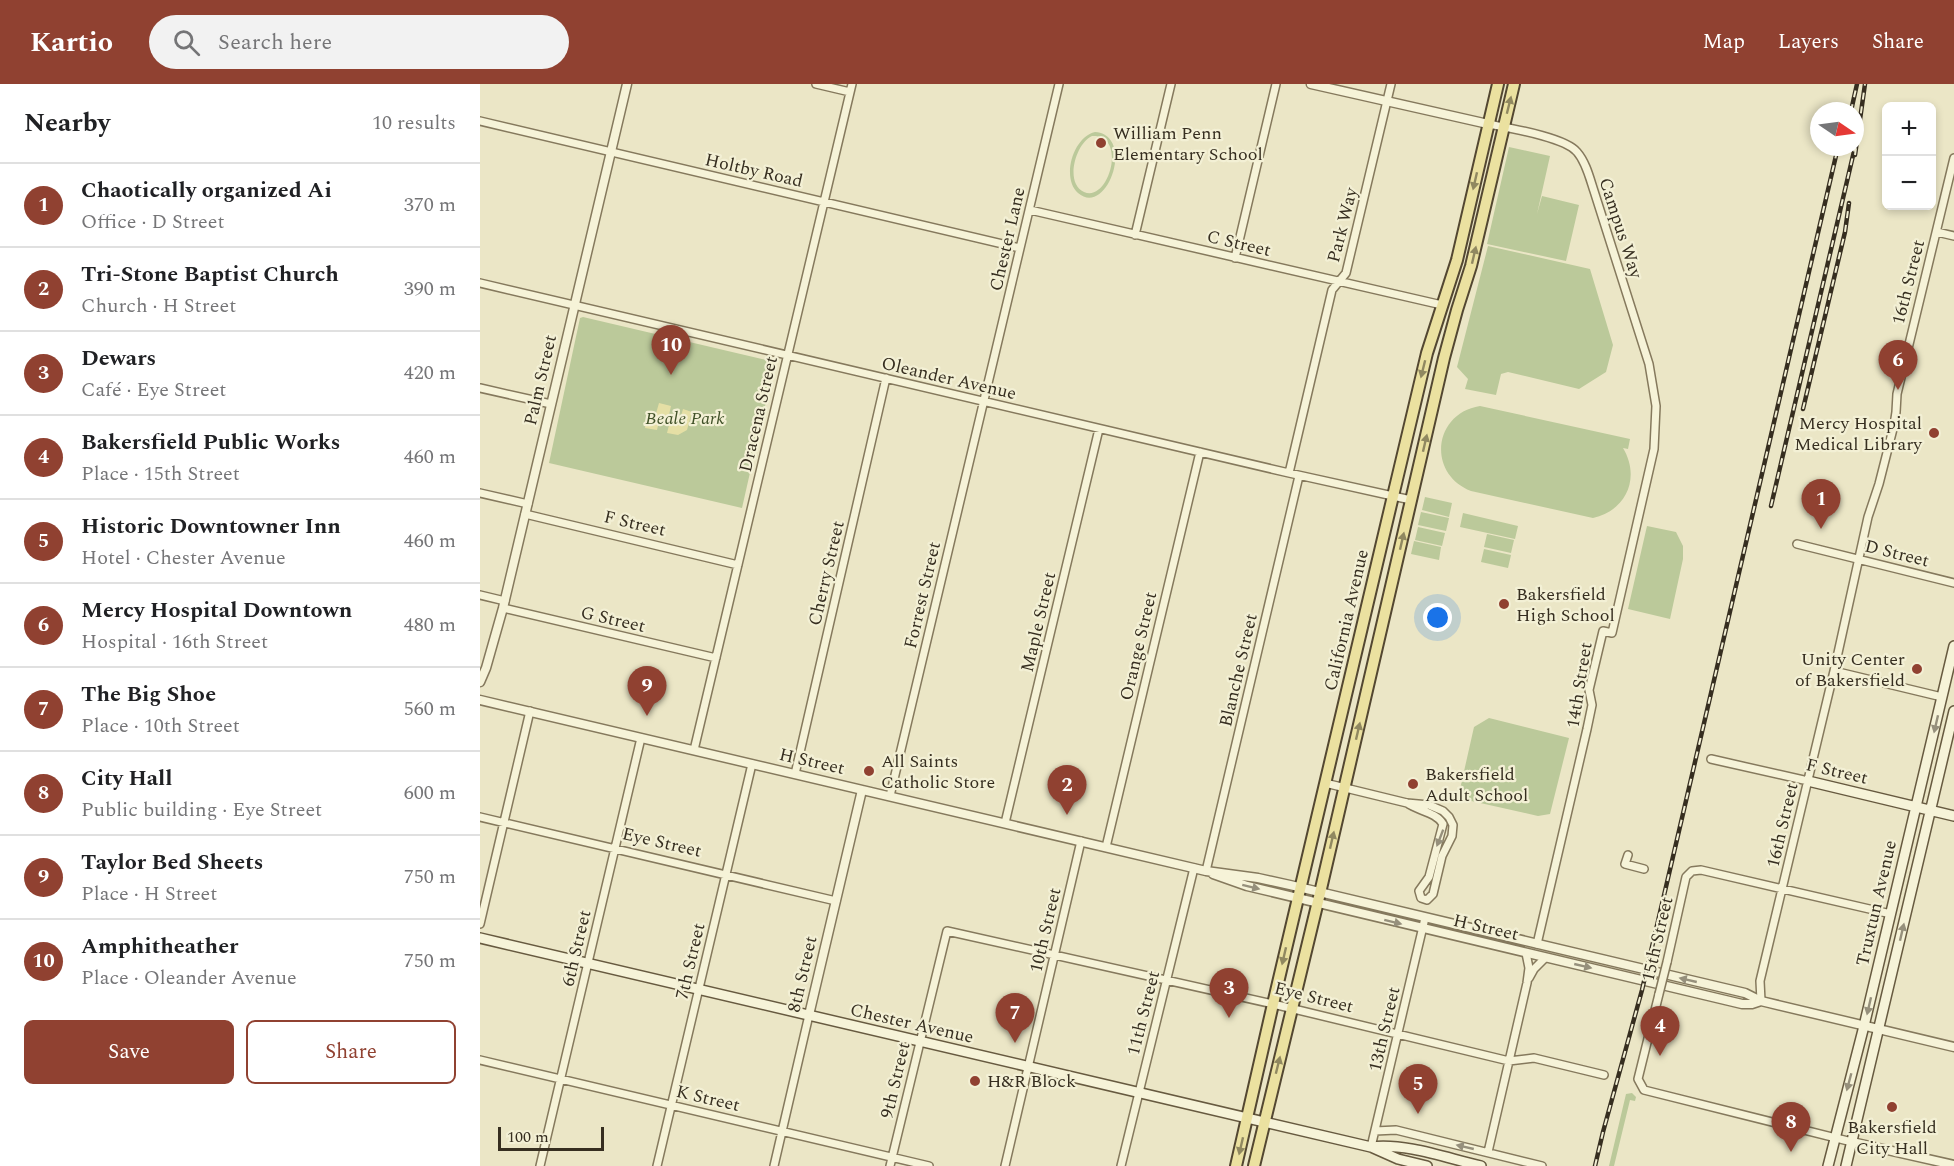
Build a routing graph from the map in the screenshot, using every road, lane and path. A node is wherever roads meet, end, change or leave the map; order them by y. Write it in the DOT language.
graph roads {
  1 [pos="627,84"];
  2 [pos="816,84"];
  3 [pos="1059,84"];
  4 [pos="1171,84"];
  5 [pos="1276,84"];
  6 [pos="1311,84"];
  7 [pos="1391,84"];
  8 [pos="1498,84"];
  9 [pos="1514,84"];
  10 [pos="851,88"];
  11 [pos="1387,102"];
  12 [pos="480,121"];
  13 [pos="1488,124"];
  14 [pos="1504,127"];
  15 [pos="611,152"];
  16 [pos="1954,158"];
  17 [pos="824,202"];
  18 [pos="1030,210"];
  19 [pos="1937,232"];
  20 [pos="1135,235"];
  21 [pos="1954,236"];
  22 [pos="1020,249"];
  23 [pos="1235,258"];
  24 [pos="1339,281"];
  25 [pos="480,283"];
  26 [pos="575,305"];
  27 [pos="1442,305"];
  28 [pos="788,355"];
  29 [pos="886,378"];
  30 [pos="480,388"];
  31 [pos="984,401"];
  32 [pos="551,404"];
  33 [pos="1656,406"];
  34 [pos="1099,429"];
  35 [pos="1200,452"];
  36 [pos="1289,473"];
  37 [pos="1299,476"];
  38 [pos="480,493"];
  39 [pos="1393,496"];
  40 [pos="1411,500"];
  41 [pos="528,504"];
  42 [pos="525,514"];
  43 [pos="1797,544"];
  44 [pos="1858,559"];
  45 [pos="738,565"];
  46 [pos="1954,583"];
  47 [pos="480,596"];
  48 [pos="504,605"];
  49 [pos="1954,646"];
  50 [pos="716,658"];
  51 [pos="1834,671"];
  52 [pos="480,682"];
  53 [pos="1942,697"];
  54 [pos="480,700"];
  55 [pos="530,711"];
  56 [pos="1954,711"];
  57 [pos="641,738"];
  58 [pos="694,750"];
  59 [pos="1711,759"];
  60 [pos="752,764"];
  61 [pos="795,774"];
  62 [pos="1808,781"];
  63 [pos="1325,783"];
  64 [pos="1344,788"];
  65 [pos="862,790"];
  66 [pos="890,796"];
  67 [pos="1407,803"];
  68 [pos="1916,806"];
  69 [pos="1930,811"];
  70 [pos="1954,816"];
  71 [pos="480,817"];
  72 [pos="504,823"];
  73 [pos="1005,823"];
  74 [pos="1081,841"];
  75 [pos="1106,847"];
  76 [pos="615,848"];
  77 [pos="1628,855"];
  78 [pos="1194,868"];
  79 [pos="1644,869"];
  80 [pos="1206,871"];
  81 [pos="726,874"];
  82 [pos="1782,890"];
  83 [pos="1299,893"];
  84 [pos="1319,898"];
  85 [pos="836,901"];
  86 [pos="1891,914"];
  87 [pos="1425,918"];
  88 [pos="480,924"];
  89 [pos="1423,929"];
  90 [pos="947,931"];
  91 [pos="480,938"];
  92 [pos="1482,943"];
  93 [pos="1537,944"];
  94 [pos="1526,953"];
  95 [pos="1055,954"];
  96 [pos="1545,957"];
  97 [pos="588,963"];
  98 [pos="1761,975"];
  99 [pos="1166,981"];
  100 [pos="1527,983"];
  101 [pos="699,990"];
  102 [pos="1745,993"];
  103 [pos="1761,1001"];
  104 [pos="1272,1004"];
  105 [pos="1292,1010"];
  106 [pos="809,1015"];
  107 [pos="1864,1026"];
  108 [pos="1880,1030"];
  109 [pos="1398,1035"];
  110 [pos="919,1041"];
  111 [pos="1954,1047"];
  112 [pos="480,1060"];
  113 [pos="1509,1061"];
  114 [pos="1028,1067"];
  115 [pos="1604,1075"];
  116 [pos="561,1079"];
  117 [pos="1138,1093"];
  118 [pos="671,1105"];
  119 [pos="1247,1118"];
  120 [pos="1264,1122"];
  121 [pos="782,1131"];
  122 [pos="1375,1131"];
  123 [pos="1835,1137"];
  124 [pos="1852,1142"];
  125 [pos="1371,1147"];
  126 [pos="1488,1152"];
  127 [pos="892,1157"];
  128 [pos="1401,1163"];
  129 [pos="1954,1165"];
  130 [pos="540,1166"];
  131 [pos="657,1166"];
  132 [pos="774,1166"];
  133 [pos="890,1166"];
  134 [pos="929,1166"];
  135 [pos="1005,1166"];
  136 [pos="1121,1166"];
  137 [pos="1236,1166"];
  138 [pos="1254,1166"];
  139 [pos="1427,1166"];
  140 [pos="1481,1166"];
  141 [pos="1542,1166"];
  142 [pos="1828,1166"];
  143 [pos="1846,1166"];
  1 -- 15 [label="street, Palm Street"];
  2 -- 10 [label="street"];
  3 -- 18 [label="street, Chester Lane"];
  4 -- 20 [label="street"];
  5 -- 23 [label="street"];
  6 -- 11 [label="street"];
  7 -- 11 [label="street, Park Way"];
  8 -- 13 [label="main road, California Avenue"];
  14 -- 9 [label="main road, California Avenue, one-way"];
  10 -- 17 [label="street, Dracena Street"];
  11 -- 13 [label="street"];
  11 -- 24 [label="street, Park Way"];
  12 -- 15 [label="street, Holtby Road"];
  13 -- 14 [label="street, Campus Way"];
  13 -- 27 [label="main road, California Avenue, one-way"];
  14 -- 33 [label="street, Campus Way"];
  40 -- 14 [label="main road, California Avenue, one-way"];
  15 -- 17 [label="street, Holtby Road"];
  15 -- 26 [label="street, Palm Street"];
  16 -- 19 [label="street, 16th Street"];
  17 -- 22 [label="street, Holtby Road"];
  17 -- 28 [label="street, Dracena Street"];
  18 -- 20 [label="street, C Street"];
  18 -- 22 [label="street, Chester Lane"];
  19 -- 21 [label="street"];
  19 -- 44 [label="street, 16th Street"];
  20 -- 23 [label="street, C Street"];
  22 -- 31 [label="street, Chester Lane"];
  23 -- 24 [label="street, C Street"];
  24 -- 27 [label="street, C Street"];
  24 -- 36 [label="street, Park Way"];
  25 -- 26 [label="street, Oleander Avenue"];
  26 -- 28 [label="street, Oleander Avenue"];
  26 -- 32 [label="street, Palm Street"];
  27 -- 39 [label="main road, California Avenue, one-way"];
  28 -- 29 [label="street, Oleander Avenue"];
  28 -- 45 [label="street, Dracena Street"];
  29 -- 31 [label="street, Oleander Avenue"];
  29 -- 61 [label="street, Cherry Street"];
  30 -- 32 [label="street"];
  31 -- 34 [label="street, Oleander Avenue"];
  31 -- 66 [label="street, Forrest Street"];
  32 -- 41 [label="street, Palm Street"];
  33 -- 93 [label="street, 14th Street"];
  34 -- 35 [label="street, Oleander Avenue"];
  34 -- 73 [label="street, Maple Street"];
  35 -- 36 [label="street, Oleander Avenue"];
  35 -- 75 [label="street, Orange Street"];
  36 -- 37 [label="street, Oleander Avenue"];
  37 -- 39 [label="street, Oleander Avenue"];
  37 -- 80 [label="street, Blanche Street"];
  38 -- 41 [label="street"];
  39 -- 40 [label="street, Oleander Avenue"];
  39 -- 63 [label="main road, California Avenue"];
  64 -- 40 [label="main road, California Avenue, one-way"];
  41 -- 42 [label="street, Palm Street"];
  42 -- 45 [label="street, F Street"];
  42 -- 48 [label="street, Palm Street"];
  43 -- 44 [label="street, D Street"];
  44 -- 46 [label="street, D Street"];
  44 -- 51 [label="street, 16th Street"];
  45 -- 50 [label="street, Dracena Street"];
  47 -- 48 [label="street, G Street"];
  48 -- 50 [label="street, G Street"];
  48 -- 52 [label="street, Palm Street"];
  49 -- 53 [label="main road, Truxtun Avenue"];
  50 -- 58 [label="street, Dracena Street"];
  51 -- 53 [label="street"];
  51 -- 62 [label="street, 16th Street"];
  53 -- 68 [label="main road, Truxtun Avenue, one-way"];
  54 -- 55 [label="street, H Street"];
  55 -- 57 [label="street, H Street"];
  55 -- 72 [label="street"];
  56 -- 69 [label="main road, Truxtun Avenue"];
  57 -- 58 [label="street, H Street"];
  57 -- 76 [label="street, 6th Street"];
  58 -- 60 [label="street, H Street"];
  59 -- 62 [label="street, F Street"];
  60 -- 61 [label="street, H Street"];
  60 -- 81 [label="street, 7th Street"];
  61 -- 65 [label="street, H Street"];
  62 -- 68 [label="main road, F Street"];
  62 -- 82 [label="street, 16th Street"];
  63 -- 64 [label="street"];
  63 -- 83 [label="main road, California Avenue"];
  64 -- 67 [label="street"];
  84 -- 64 [label="main road, California Avenue, one-way"];
  65 -- 66 [label="street, H Street"];
  65 -- 85 [label="street, 8th Street"];
  66 -- 73 [label="street, H Street"];
  67 -- 67 [label="street, one-way"];
  68 -- 69 [label="main road, F Street"];
  68 -- 86 [label="main road, Truxtun Avenue"];
  69 -- 70 [label="main road, F Street"];
  108 -- 69 [label="main road, Truxtun Avenue, one-way"];
  71 -- 72 [label="street, Eye Street"];
  72 -- 76 [label="street, Eye Street"];
  72 -- 88 [label="street"];
  73 -- 74 [label="street, H Street"];
  74 -- 75 [label="street, H Street"];
  74 -- 95 [label="street, 10th Street"];
  75 -- 78 [label="street, H Street"];
  76 -- 81 [label="street, Eye Street"];
  76 -- 97 [label="street, 6th Street"];
  77 -- 79 [label="street"];
  78 -- 80 [label="street, H Street"];
  78 -- 99 [label="street, 11th Street"];
  80 -- 83 [label="street, H Street"];
  81 -- 85 [label="street, Eye Street"];
  81 -- 101 [label="street, 7th Street"];
  82 -- 86 [label="street"];
  82 -- 98 [label="street, 16th Street"];
  82 -- 123 [label="street, 15th Street, bridge"];
  83 -- 84 [label="street, H Street"];
  83 -- 104 [label="main road, California Avenue, one-way"];
  84 -- 87 [label="street, H Street"];
  84 -- 89 [label="street, H Street, one-way"];
  84 -- 105 [label="main road, California Avenue"];
  85 -- 106 [label="street, 8th Street"];
  86 -- 107 [label="main road, Truxtun Avenue, one-way"];
  87 -- 89 [label="street, 13th Street"];
  87 -- 93 [label="street, H Street"];
  89 -- 92 [label="street, H Street"];
  89 -- 109 [label="street, 13th Street"];
  90 -- 95 [label="street, Eye Street"];
  90 -- 110 [label="street, 9th Street"];
  91 -- 97 [label="main road, Chester Avenue"];
  92 -- 93 [label="street"];
  92 -- 94 [label="street, H Street"];
  102 -- 93 [label="street, H Street, one-way"];
  94 -- 96 [label="street, H Street"];
  94 -- 100 [label="street"];
  95 -- 99 [label="street, Eye Street"];
  95 -- 114 [label="street, 10th Street"];
  96 -- 100 [label="street"];
  96 -- 103 [label="street, H Street, one-way"];
  97 -- 101 [label="main road, Chester Avenue"];
  97 -- 116 [label="street, 6th Street"];
  98 -- 102 [label="street, 16th Street"];
  98 -- 103 [label="street, 16th Street"];
  99 -- 104 [label="street, Eye Street"];
  99 -- 117 [label="street, 11th Street"];
  100 -- 113 [label="street"];
  101 -- 106 [label="main road, Chester Avenue"];
  101 -- 118 [label="street, 7th Street"];
  102 -- 103 [label="street, H Street"];
  103 -- 107 [label="street, H Street"];
  104 -- 105 [label="street, Eye Street"];
  104 -- 119 [label="main road, California Avenue"];
  105 -- 109 [label="street, Eye Street"];
  120 -- 105 [label="main road, California Avenue, one-way"];
  106 -- 110 [label="main road, Chester Avenue"];
  106 -- 121 [label="street, 8th Street"];
  107 -- 108 [label="street, H Street"];
  107 -- 123 [label="main road, Truxtun Avenue, one-way"];
  108 -- 111 [label="street, H Street"];
  108 -- 124 [label="main road, Truxtun Avenue"];
  109 -- 113 [label="street, Eye Street"];
  109 -- 122 [label="street, 13th Street"];
  110 -- 114 [label="main road, Chester Avenue"];
  110 -- 127 [label="street, 9th Street"];
  112 -- 116 [label="street, K Street"];
  113 -- 115 [label="street, Eye Street"];
  113 -- 126 [label="street"];
  114 -- 117 [label="main road, Chester Avenue"];
  114 -- 135 [label="street, 10th Street"];
  116 -- 118 [label="street, K Street"];
  116 -- 130 [label="street, 6th Street"];
  117 -- 119 [label="main road, Chester Avenue"];
  117 -- 136 [label="street, 11th Street"];
  118 -- 121 [label="street, K Street"];
  118 -- 131 [label="street, 7th Street"];
  119 -- 120 [label="main road, Chester Avenue"];
  119 -- 137 [label="main road, California Avenue, one-way"];
  120 -- 125 [label="main road, Chester Avenue"];
  120 -- 138 [label="main road, California Avenue"];
  121 -- 127 [label="street, K Street"];
  121 -- 132 [label="street, 8th Street"];
  122 -- 125 [label="street, 13th Street"];
  126 -- 122 [label="street, one-way"];
  123 -- 124 [label="street"];
  123 -- 142 [label="main road, Truxtun Avenue"];
  124 -- 129 [label="street"];
  124 -- 143 [label="main road, Truxtun Avenue"];
  125 -- 128 [label="main road, Chester Avenue"];
  125 -- 140 [label="main road, Chester Avenue"];
  126 -- 141 [label="street"];
  127 -- 133 [label="street, 9th Street"];
  127 -- 134 [label="street, K Street"];
  128 -- 139 [label="main road, Chester Avenue"];
}
